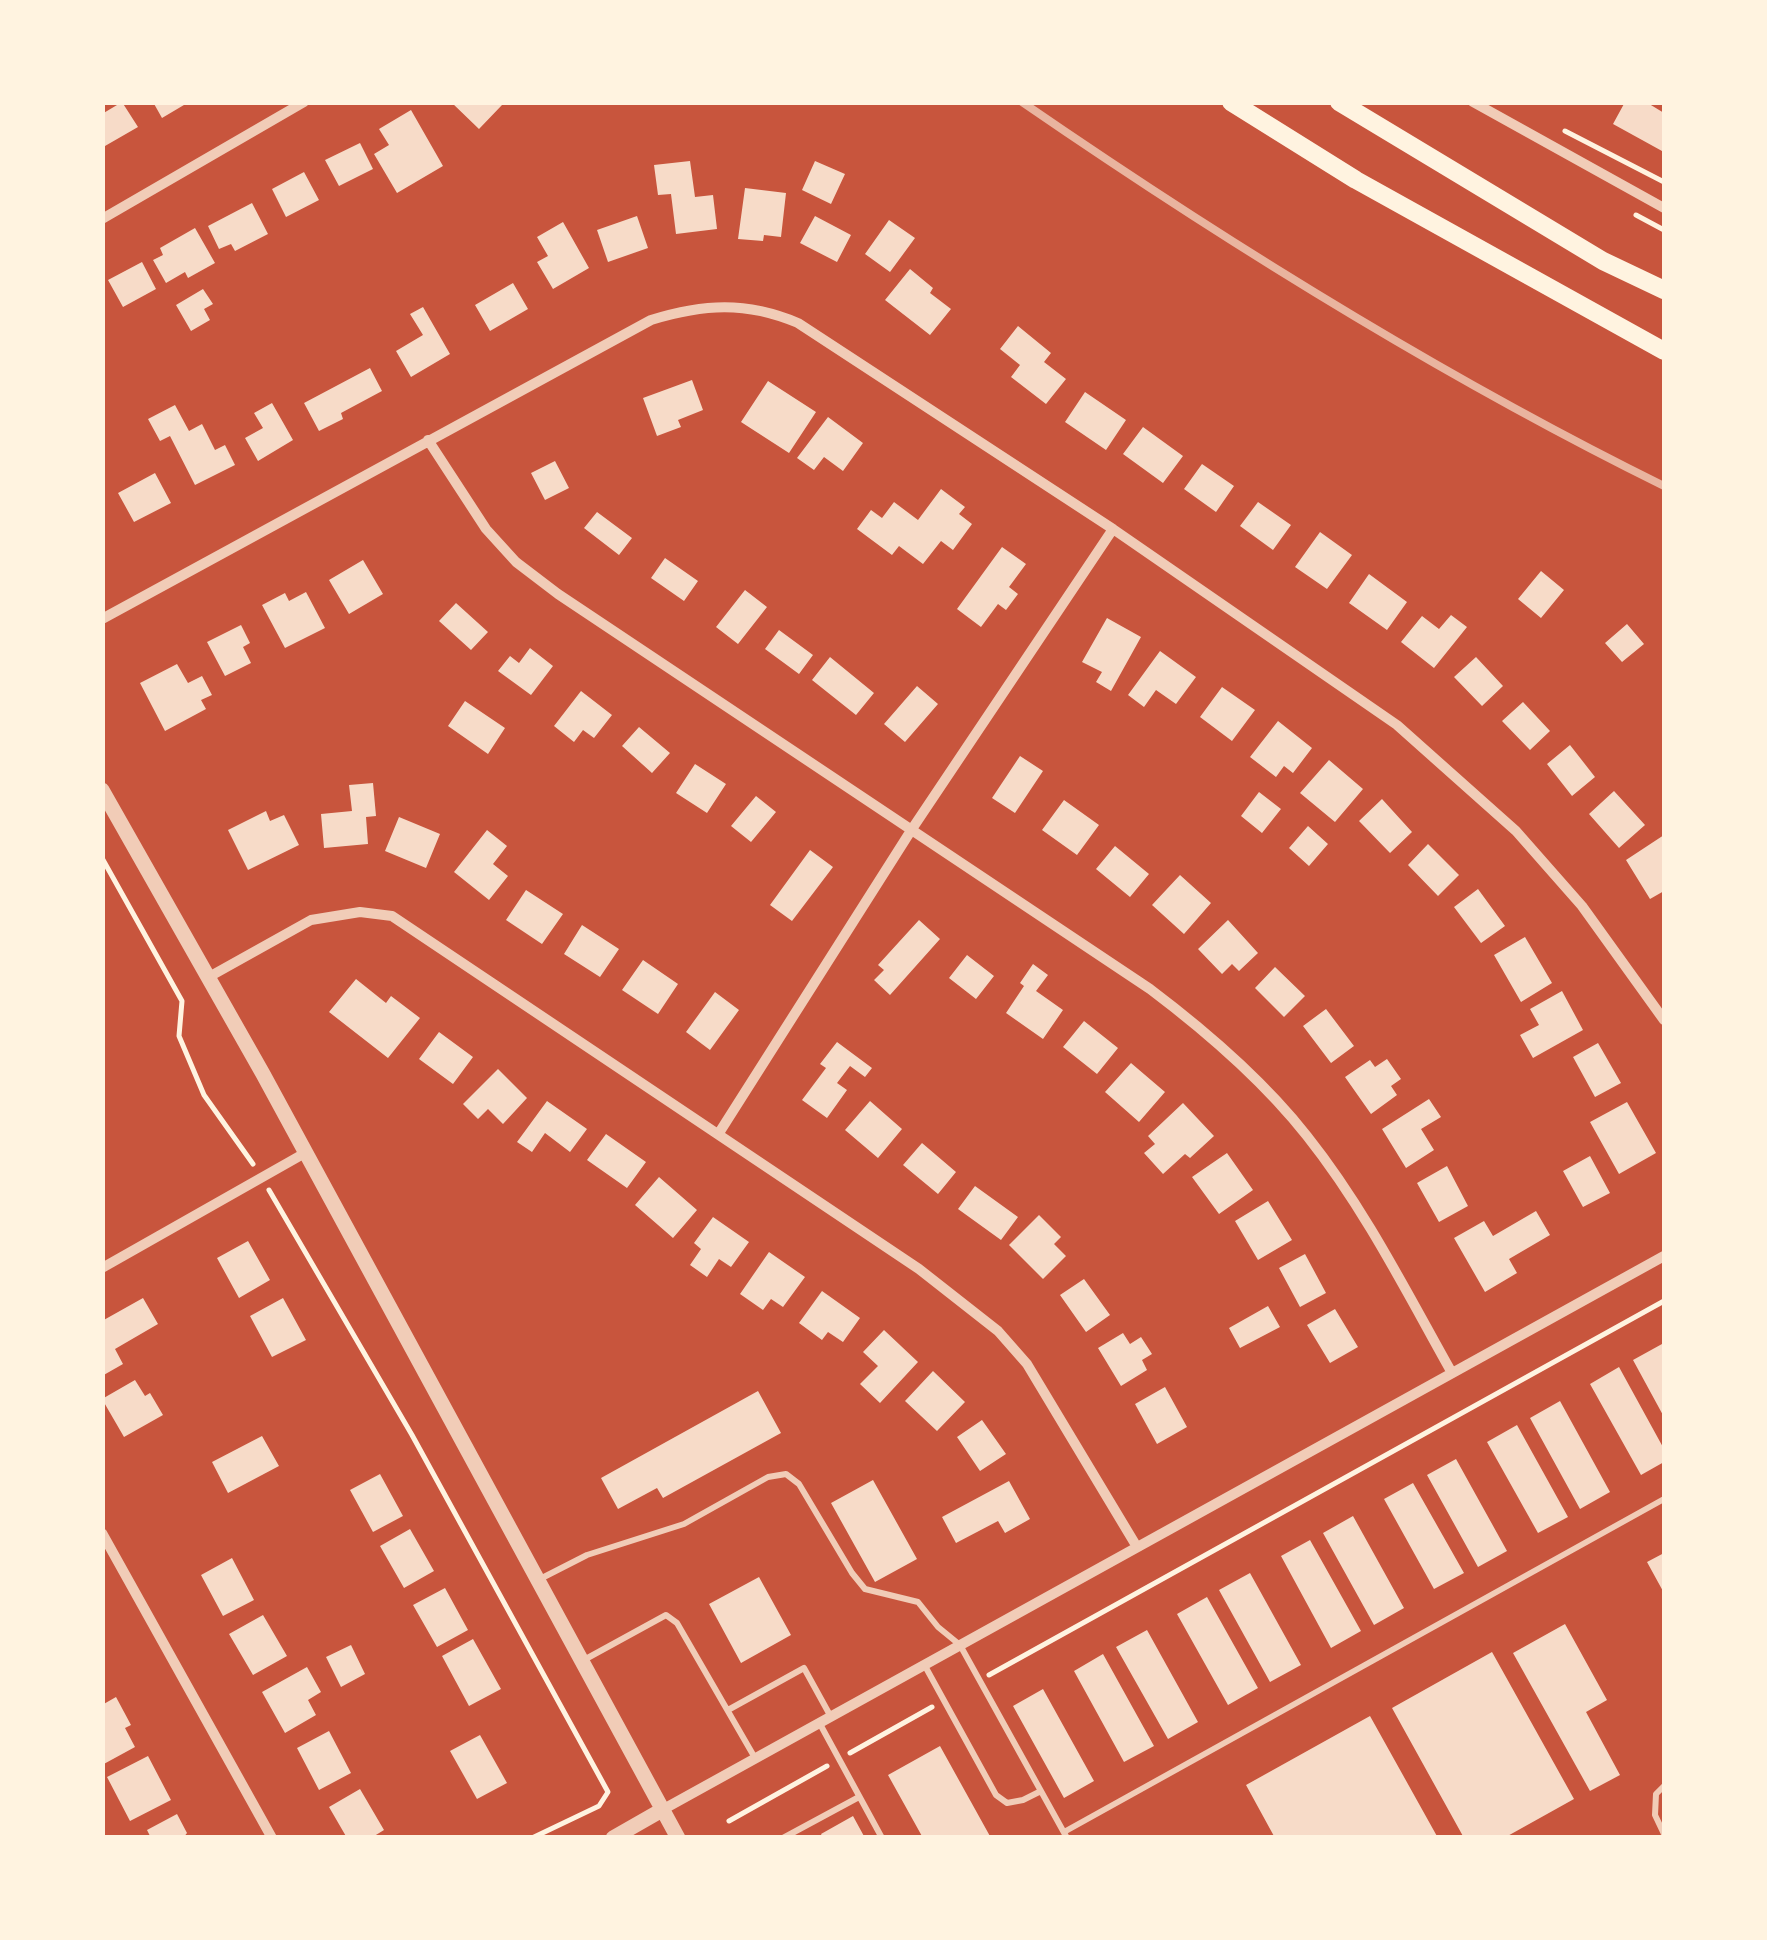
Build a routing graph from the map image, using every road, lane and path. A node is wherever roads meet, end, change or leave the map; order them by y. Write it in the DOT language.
graph roads {
  1 [pos="304,102"];
  2 [pos="1231,102"];
  3 [pos="1339,102"];
  4 [pos="1473,102"];
  5 [pos="1562,129"];
  6 [pos="1664,182"];
  7 [pos="1664,208"];
  8 [pos="102,219"];
  9 [pos="1664,290"];
  10 [pos="1664,352"];
  11 [pos="428,440"];
  12 [pos="1113,529"];
  13 [pos="102,620"];
  14 [pos="102,790"];
  15 [pos="912,829"];
  16 [pos="102,858"];
  17 [pos="207,978"];
  18 [pos="1664,1020"];
  19 [pos="719,1133"];
  20 [pos="305,1153"];
  21 [pos="262,1178"];
  22 [pos="1664,1256"];
  23 [pos="102,1268"];
  24 [pos="1664,1301"];
  25 [pos="1452,1373"];
  26 [pos="1664,1499"];
  27 [pos="102,1532"];
  28 [pos="1137,1547"];
  29 [pos="537,1581"];
  30 [pos="960,1645"];
  31 [pos="581,1662"];
  32 [pos="924,1665"];
  33 [pos="980,1680"];
  34 [pos="944,1700"];
  35 [pos="728,1710"];
  36 [pos="831,1716"];
  37 [pos="820,1723"];
  38 [pos="755,1758"];
  39 [pos="839,1759"];
  40 [pos="1664,1786"];
  41 [pos="1042,1792"];
  42 [pos="860,1797"];
  43 [pos="662,1810"];
  44 [pos="729,1821"];
  45 [pos="1664,1834"];
  46 [pos="1065,1835"];
  47 [pos="272,1838"];
  48 [pos="532,1838"];
  49 [pos="613,1838"];
  50 [pos="678,1838"];
  51 [pos="783,1838"];
  52 [pos="882,1838"];
  1 -- 8 [label="street"];
  2 -- 10 [label="main road"];
  3 -- 9 [label="main road"];
  4 -- 7 [label="street"];
  5 -- 6 [label="path"];
  11 -- 12 [label="street"];
  11 -- 13 [label="street"];
  11 -- 15 [label="street"];
  12 -- 15 [label="street"];
  12 -- 18 [label="street"];
  14 -- 17 [label="street"];
  15 -- 19 [label="street"];
  15 -- 25 [label="street"];
  16 -- 21 [label="path"];
  17 -- 19 [label="street"];
  17 -- 20 [label="street"];
  19 -- 28 [label="street"];
  20 -- 21 [label="street"];
  20 -- 29 [label="street"];
  21 -- 23 [label="street"];
  21 -- 48 [label="path"];
  22 -- 25 [label="street"];
  24 -- 33 [label="path"];
  25 -- 28 [label="street"];
  26 -- 46 [label="lane"];
  27 -- 47 [label="street"];
  28 -- 30 [label="street"];
  29 -- 30 [label="lane"];
  29 -- 31 [label="street"];
  30 -- 32 [label="street"];
  30 -- 33 [label="lane"];
  31 -- 35 [label="lane"];
  31 -- 43 [label="street"];
  32 -- 34 [label="lane"];
  32 -- 36 [label="street"];
  33 -- 41 [label="lane"];
  34 -- 39 [label="path"];
  34 -- 41 [label="lane"];
  35 -- 36 [label="lane"];
  35 -- 38 [label="lane"];
  36 -- 37 [label="street"];
  37 -- 38 [label="street"];
  37 -- 39 [label="lane"];
  38 -- 43 [label="street"];
  39 -- 42 [label="lane"];
  39 -- 44 [label="path"];
  40 -- 45 [label="lane"];
  41 -- 46 [label="lane"];
  42 -- 51 [label="lane"];
  42 -- 52 [label="lane"];
  43 -- 49 [label="street"];
  43 -- 50 [label="street"];
}
